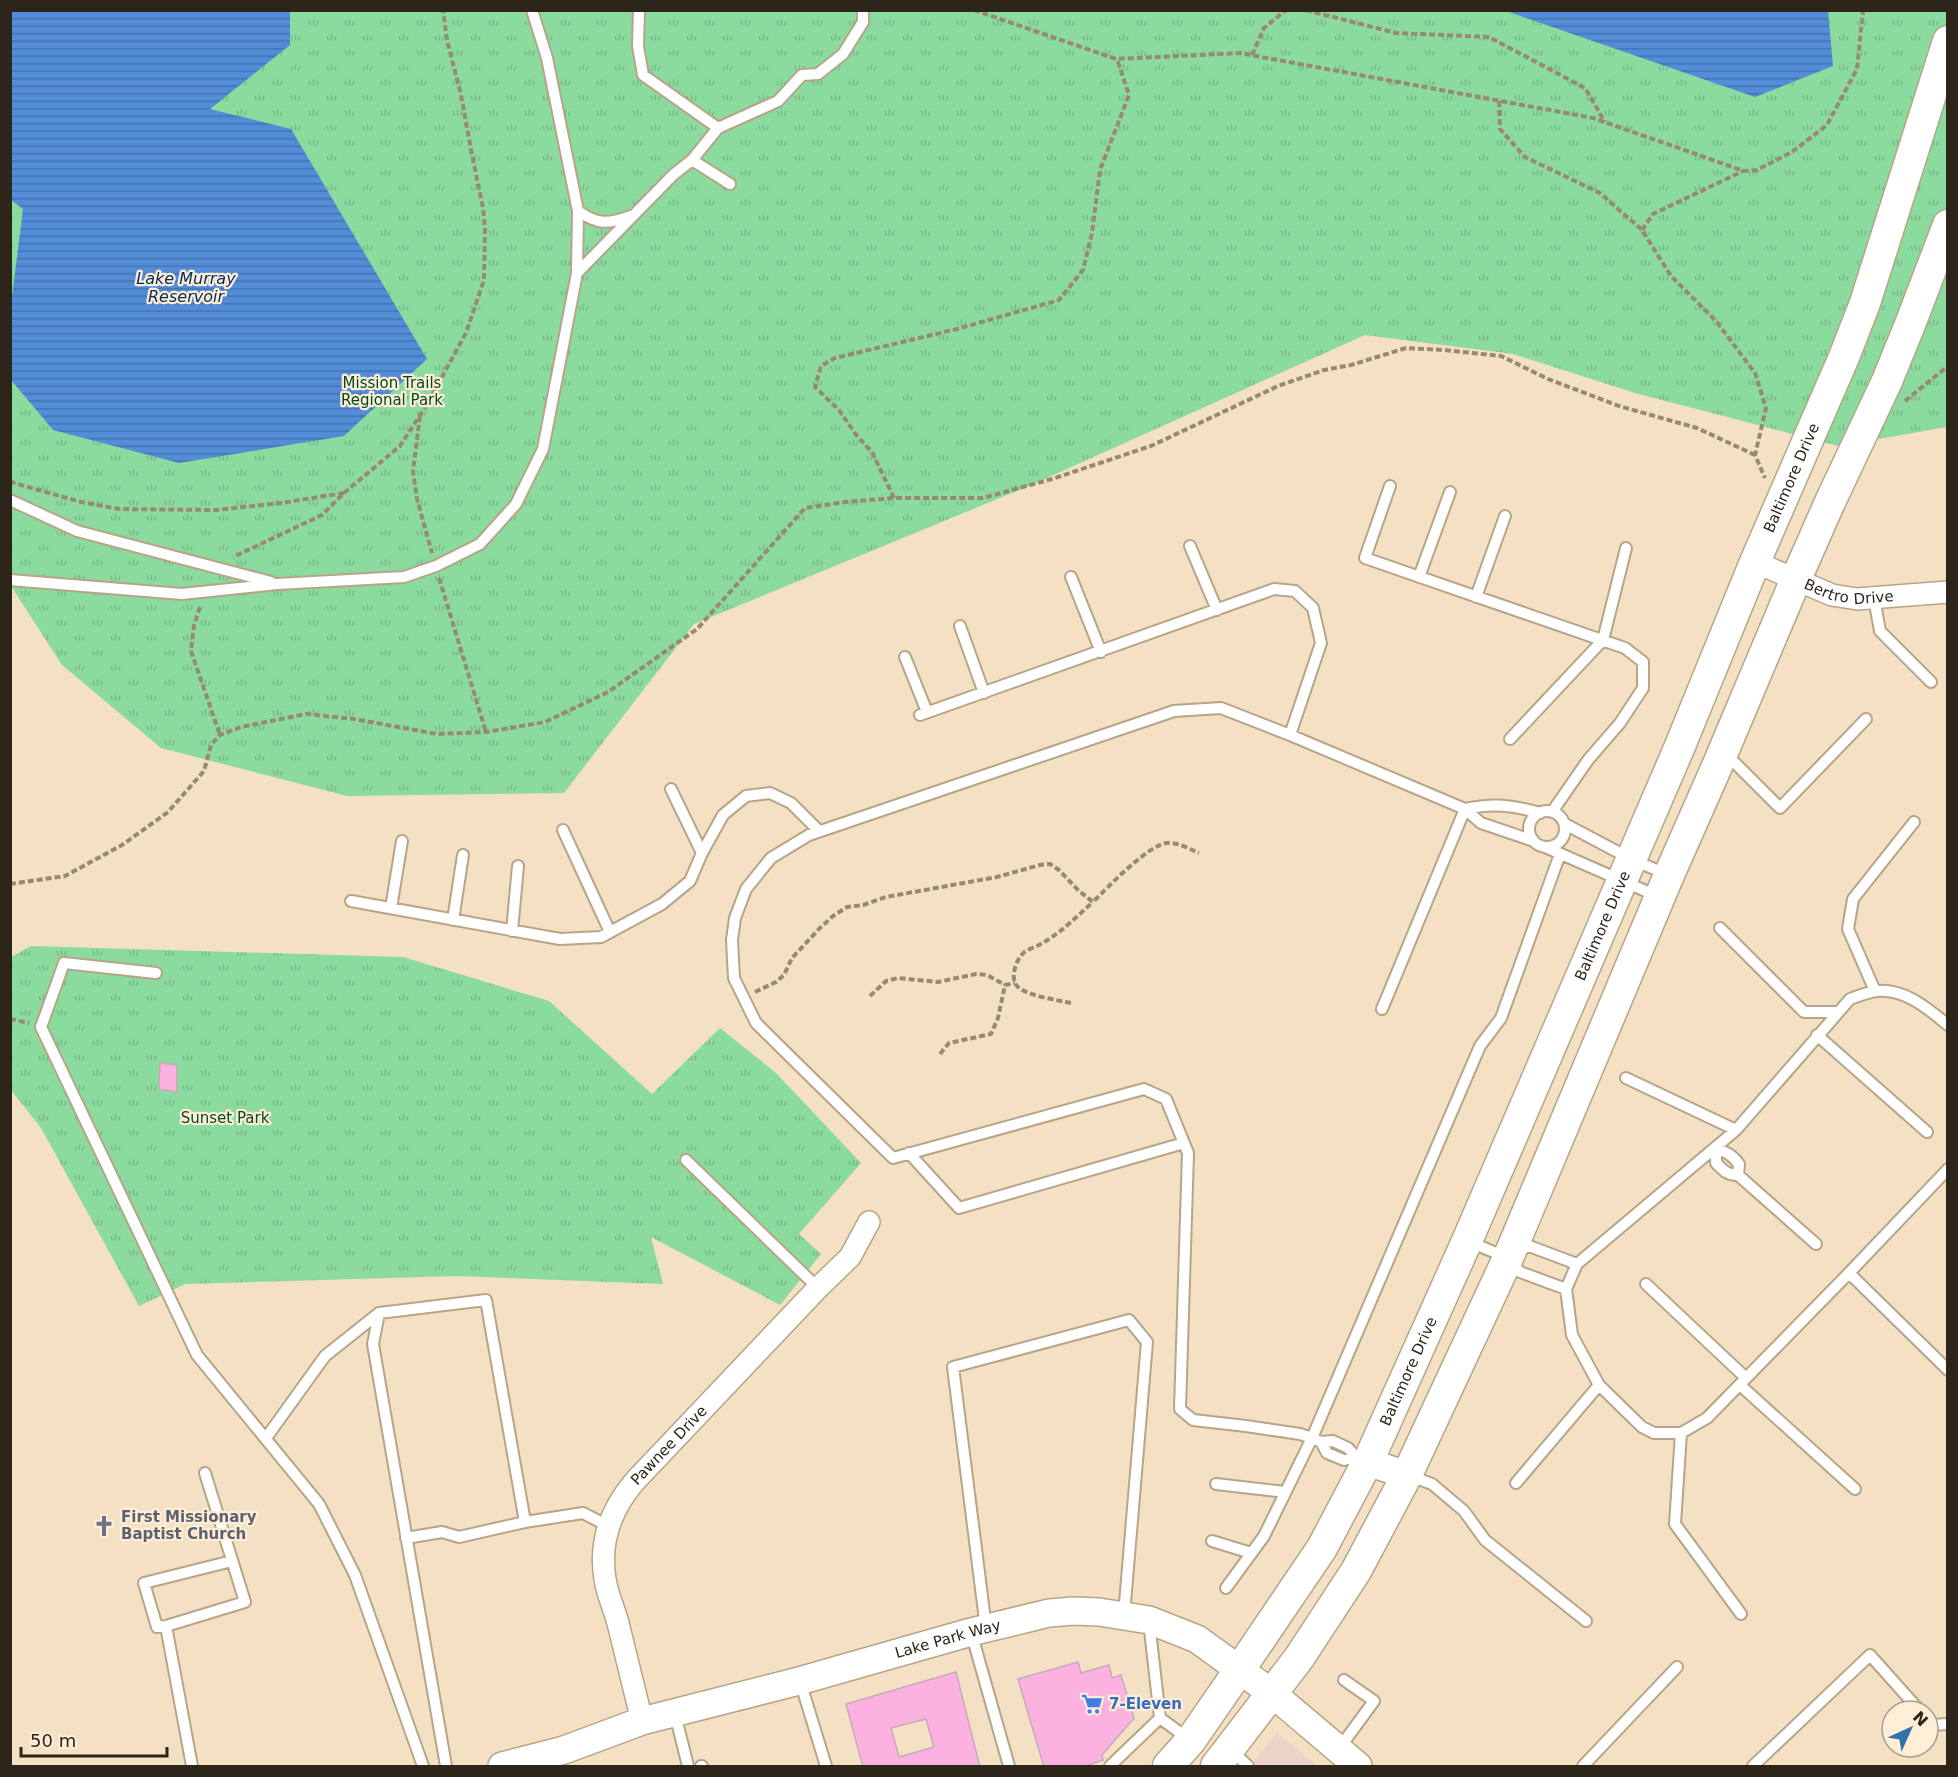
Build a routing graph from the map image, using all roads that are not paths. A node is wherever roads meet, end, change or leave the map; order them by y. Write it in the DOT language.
graph roads {
  1 [pos="532,10"];
  2 [pos="639,10"];
  3 [pos="863,10"];
  4 [pos="1947,41"];
  5 [pos="718,128"];
  6 [pos="692,160"];
  7 [pos="730,184"];
  8 [pos="578,211"];
  9 [pos="634,214"];
  10 [pos="1947,225"];
  11 [pos="577,273"];
  12 [pos="1390,486"];
  13 [pos="1450,492"];
  14 [pos="10,500"];
  15 [pos="1505,516"];
  16 [pos="1190,546"];
  17 [pos="1626,548"];
  18 [pos="1755,562"];
  19 [pos="1071,577"];
  20 [pos="1419,577"];
  21 [pos="1796,579"];
  22 [pos="10,580"];
  23 [pos="277,584"];
  24 [pos="1947,592"];
  25 [pos="1476,597"];
  26 [pos="1875,598"];
  27 [pos="1217,610"];
  28 [pos="960,626"];
  29 [pos="1603,640"];
  30 [pos="1101,652"];
  31 [pos="905,657"];
  32 [pos="1931,682"];
  33 [pos="984,693"];
  34 [pos="1866,719"];
  35 [pos="1290,735"];
  36 [pos="1510,739"];
  37 [pos="1724,752"];
  38 [pos="671,789"];
  39 [pos="1465,809"];
  40 [pos="1546,812"];
  41 [pos="1914,822"];
  42 [pos="1564,824"];
  43 [pos="563,830"];
  44 [pos="819,831"];
  45 [pos="402,841"];
  46 [pos="1534,841"];
  47 [pos="1545,847"];
  48 [pos="702,853"];
  49 [pos="1560,854"];
  50 [pos="463,855"];
  51 [pos="518,866"];
  52 [pos="1627,870"];
  53 [pos="1664,886"];
  54 [pos="351,901"];
  55 [pos="391,909"];
  56 [pos="453,920"];
  57 [pos="1720,928"];
  58 [pos="512,931"];
  59 [pos="610,932"];
  60 [pos="156,973"];
  61 [pos="1875,991"];
  62 [pos="1382,1010"];
  63 [pos="1837,1012"];
  64 [pos="1947,1025"];
  65 [pos="1816,1035"];
  66 [pos="1626,1078"];
  67 [pos="1736,1130"];
  68 [pos="1927,1132"];
  69 [pos="1184,1143"];
  70 [pos="1716,1149"];
  71 [pos="909,1153"];
  72 [pos="686,1160"];
  73 [pos="1947,1168"];
  74 [pos="869,1222"];
  75 [pos="1467,1241"];
  76 [pos="1816,1244"];
  77 [pos="1508,1258"];
  78 [pos="1577,1264"];
  79 [pos="1849,1274"];
  80 [pos="1646,1284"];
  81 [pos="818,1288"];
  82 [pos="1566,1289"];
  83 [pos="379,1313"];
  84 [pos="1947,1370"];
  85 [pos="1743,1381"];
  86 [pos="1599,1385"];
  87 [pos="1681,1433"];
  88 [pos="267,1438"];
  89 [pos="1317,1440"];
  90 [pos="1362,1460"];
  91 [pos="205,1473"];
  92 [pos="1407,1475"];
  93 [pos="1516,1483"];
  94 [pos="1216,1484"];
  95 [pos="1855,1489"];
  96 [pos="1286,1492"];
  97 [pos="525,1522"];
  98 [pos="608,1526"];
  99 [pos="406,1538"];
  100 [pos="1212,1541"];
  101 [pos="1251,1552"];
  102 [pos="232,1561"];
  103 [pos="1226,1588"];
  104 [pos="1741,1614"];
  105 [pos="1137,1618"];
  106 [pos="1586,1621"];
  107 [pos="166,1626"];
  108 [pos="979,1630"];
  109 [pos="1677,1667"];
  110 [pos="1240,1669"];
  111 [pos="1344,1680"];
  112 [pos="800,1681"];
  113 [pos="1273,1695"];
  114 [pos="1909,1699"];
  115 [pos="675,1713"];
  116 [pos="1160,1718"];
  117 [pos="642,1721"];
  118 [pos="1191,1740"];
  119 [pos="1348,1758"];
  120 [pos="1231,1761"];
  121 [pos="192,1767"];
  122 [pos="423,1767"];
  123 [pos="446,1767"];
  124 [pos="502,1767"];
  125 [pos="687,1767"];
  126 [pos="826,1767"];
  127 [pos="1009,1767"];
  128 [pos="1110,1767"];
  129 [pos="1168,1767"];
  130 [pos="1582,1767"];
  131 [pos="1754,1767"];
  1 -- 8 [label="lane"];
  2 -- 5 [label="lane"];
  3 -- 5 [label="lane"];
  4 -- 18 [label="main road, Baltimore Drive"];
  5 -- 6 [label="lane"];
  6 -- 7 [label="lane"];
  6 -- 9 [label="lane"];
  8 -- 9 [label="lane"];
  8 -- 11 [label="lane"];
  9 -- 11 [label="lane"];
  10 -- 21 [label="main road"];
  11 -- 23 [label="lane"];
  12 -- 20 [label="lane"];
  13 -- 20 [label="lane"];
  14 -- 23 [label="lane"];
  15 -- 25 [label="lane"];
  16 -- 27 [label="lane"];
  17 -- 29 [label="lane"];
  18 -- 21 [label="street, Bertro Drive"];
  18 -- 52 [label="main road, Baltimore Drive"];
  19 -- 30 [label="lane"];
  20 -- 25 [label="lane"];
  21 -- 26 [label="street, Bertro Drive"];
  21 -- 37 [label="main road"];
  22 -- 23 [label="lane"];
  24 -- 26 [label="street, Bertro Drive"];
  25 -- 29 [label="lane"];
  26 -- 32 [label="lane"];
  27 -- 30 [label="lane"];
  27 -- 35 [label="lane"];
  28 -- 33 [label="lane"];
  29 -- 36 [label="lane"];
  29 -- 40 [label="lane"];
  30 -- 33 [label="lane"];
  31 -- 33 [label="lane"];
  34 -- 37 [label="lane"];
  35 -- 39 [label="lane"];
  35 -- 44 [label="lane"];
  37 -- 53 [label="main road"];
  38 -- 48 [label="lane"];
  39 -- 40 [label="lane"];
  39 -- 46 [label="lane"];
  39 -- 62 [label="lane"];
  40 -- 42 [label="lane"];
  40 -- 46 [label="lane"];
  41 -- 61 [label="lane"];
  42 -- 47 [label="lane"];
  42 -- 52 [label="lane"];
  43 -- 59 [label="lane"];
  44 -- 48 [label="lane"];
  44 -- 71 [label="lane"];
  45 -- 55 [label="lane"];
  46 -- 47 [label="lane"];
  47 -- 49 [label="lane"];
  48 -- 59 [label="lane"];
  49 -- 52 [label="lane"];
  49 -- 89 [label="lane"];
  50 -- 56 [label="lane"];
  51 -- 58 [label="lane"];
  52 -- 53 [label="lane"];
  52 -- 53 [label="lane"];
  52 -- 75 [label="main road, Baltimore Drive"];
  53 -- 77 [label="main road"];
  54 -- 55 [label="lane"];
  55 -- 56 [label="lane"];
  56 -- 58 [label="lane"];
  57 -- 63 [label="lane"];
  58 -- 59 [label="lane"];
  60 -- 88 [label="lane"];
  61 -- 63 [label="lane"];
  61 -- 64 [label="lane"];
  63 -- 65 [label="lane"];
  65 -- 67 [label="lane"];
  65 -- 68 [label="lane"];
  66 -- 67 [label="lane"];
  67 -- 70 [label="lane"];
  69 -- 71 [label="lane"];
  69 -- 71 [label="lane"];
  69 -- 89 [label="lane"];
  70 -- 76 [label="lane"];
  70 -- 78 [label="lane"];
  72 -- 81 [label="lane"];
  73 -- 79 [label="lane"];
  74 -- 81 [label="street, Pawnee Drive"];
  75 -- 77 [label="lane"];
  75 -- 90 [label="main road, Baltimore Drive"];
  77 -- 78 [label="lane"];
  77 -- 82 [label="lane"];
  77 -- 92 [label="main road"];
  78 -- 82 [label="lane"];
  79 -- 84 [label="lane"];
  79 -- 85 [label="lane"];
  80 -- 85 [label="lane"];
  81 -- 98 [label="street, Pawnee Drive"];
  82 -- 86 [label="lane"];
  83 -- 88 [label="lane"];
  83 -- 97 [label="lane"];
  83 -- 99 [label="lane"];
  85 -- 87 [label="lane"];
  85 -- 95 [label="lane"];
  86 -- 87 [label="lane"];
  86 -- 93 [label="lane"];
  87 -- 104 [label="lane"];
  88 -- 122 [label="lane"];
  89 -- 90 [label="lane"];
  89 -- 96 [label="lane"];
  90 -- 92 [label="street"];
  90 -- 110 [label="main road, Baltimore Drive"];
  91 -- 102 [label="lane"];
  92 -- 106 [label="lane"];
  92 -- 113 [label="main road"];
  94 -- 96 [label="lane"];
  96 -- 101 [label="lane"];
  97 -- 98 [label="lane"];
  97 -- 99 [label="lane"];
  98 -- 117 [label="street, Pawnee Drive"];
  99 -- 123 [label="lane"];
  100 -- 101 [label="lane"];
  101 -- 103 [label="lane"];
  102 -- 107 [label="lane"];
  102 -- 107 [label="lane"];
  105 -- 108 [label="street, Lake Park Way"];
  105 -- 108 [label="lane"];
  105 -- 110 [label="street, Lake Park Way"];
  105 -- 116 [label="lane"];
  107 -- 121 [label="lane"];
  108 -- 112 [label="street, Lake Park Way"];
  108 -- 127 [label="lane"];
  109 -- 130 [label="lane"];
  110 -- 113 [label="street, Lake Park Way"];
  110 -- 118 [label="main road, Baltimore Drive"];
  111 -- 119 [label="lane"];
  112 -- 115 [label="street, Lake Park Way"];
  112 -- 126 [label="lane"];
  113 -- 119 [label="street, Lake Park Way"];
  113 -- 120 [label="main road"];
  114 -- 131 [label="lane"];
  115 -- 117 [label="street, Lake Park Way"];
  115 -- 125 [label="lane"];
  116 -- 118 [label="lane"];
  116 -- 128 [label="lane"];
  117 -- 124 [label="street, Lake Park Way"];
  118 -- 129 [label="main road, Baltimore Drive"];
}
